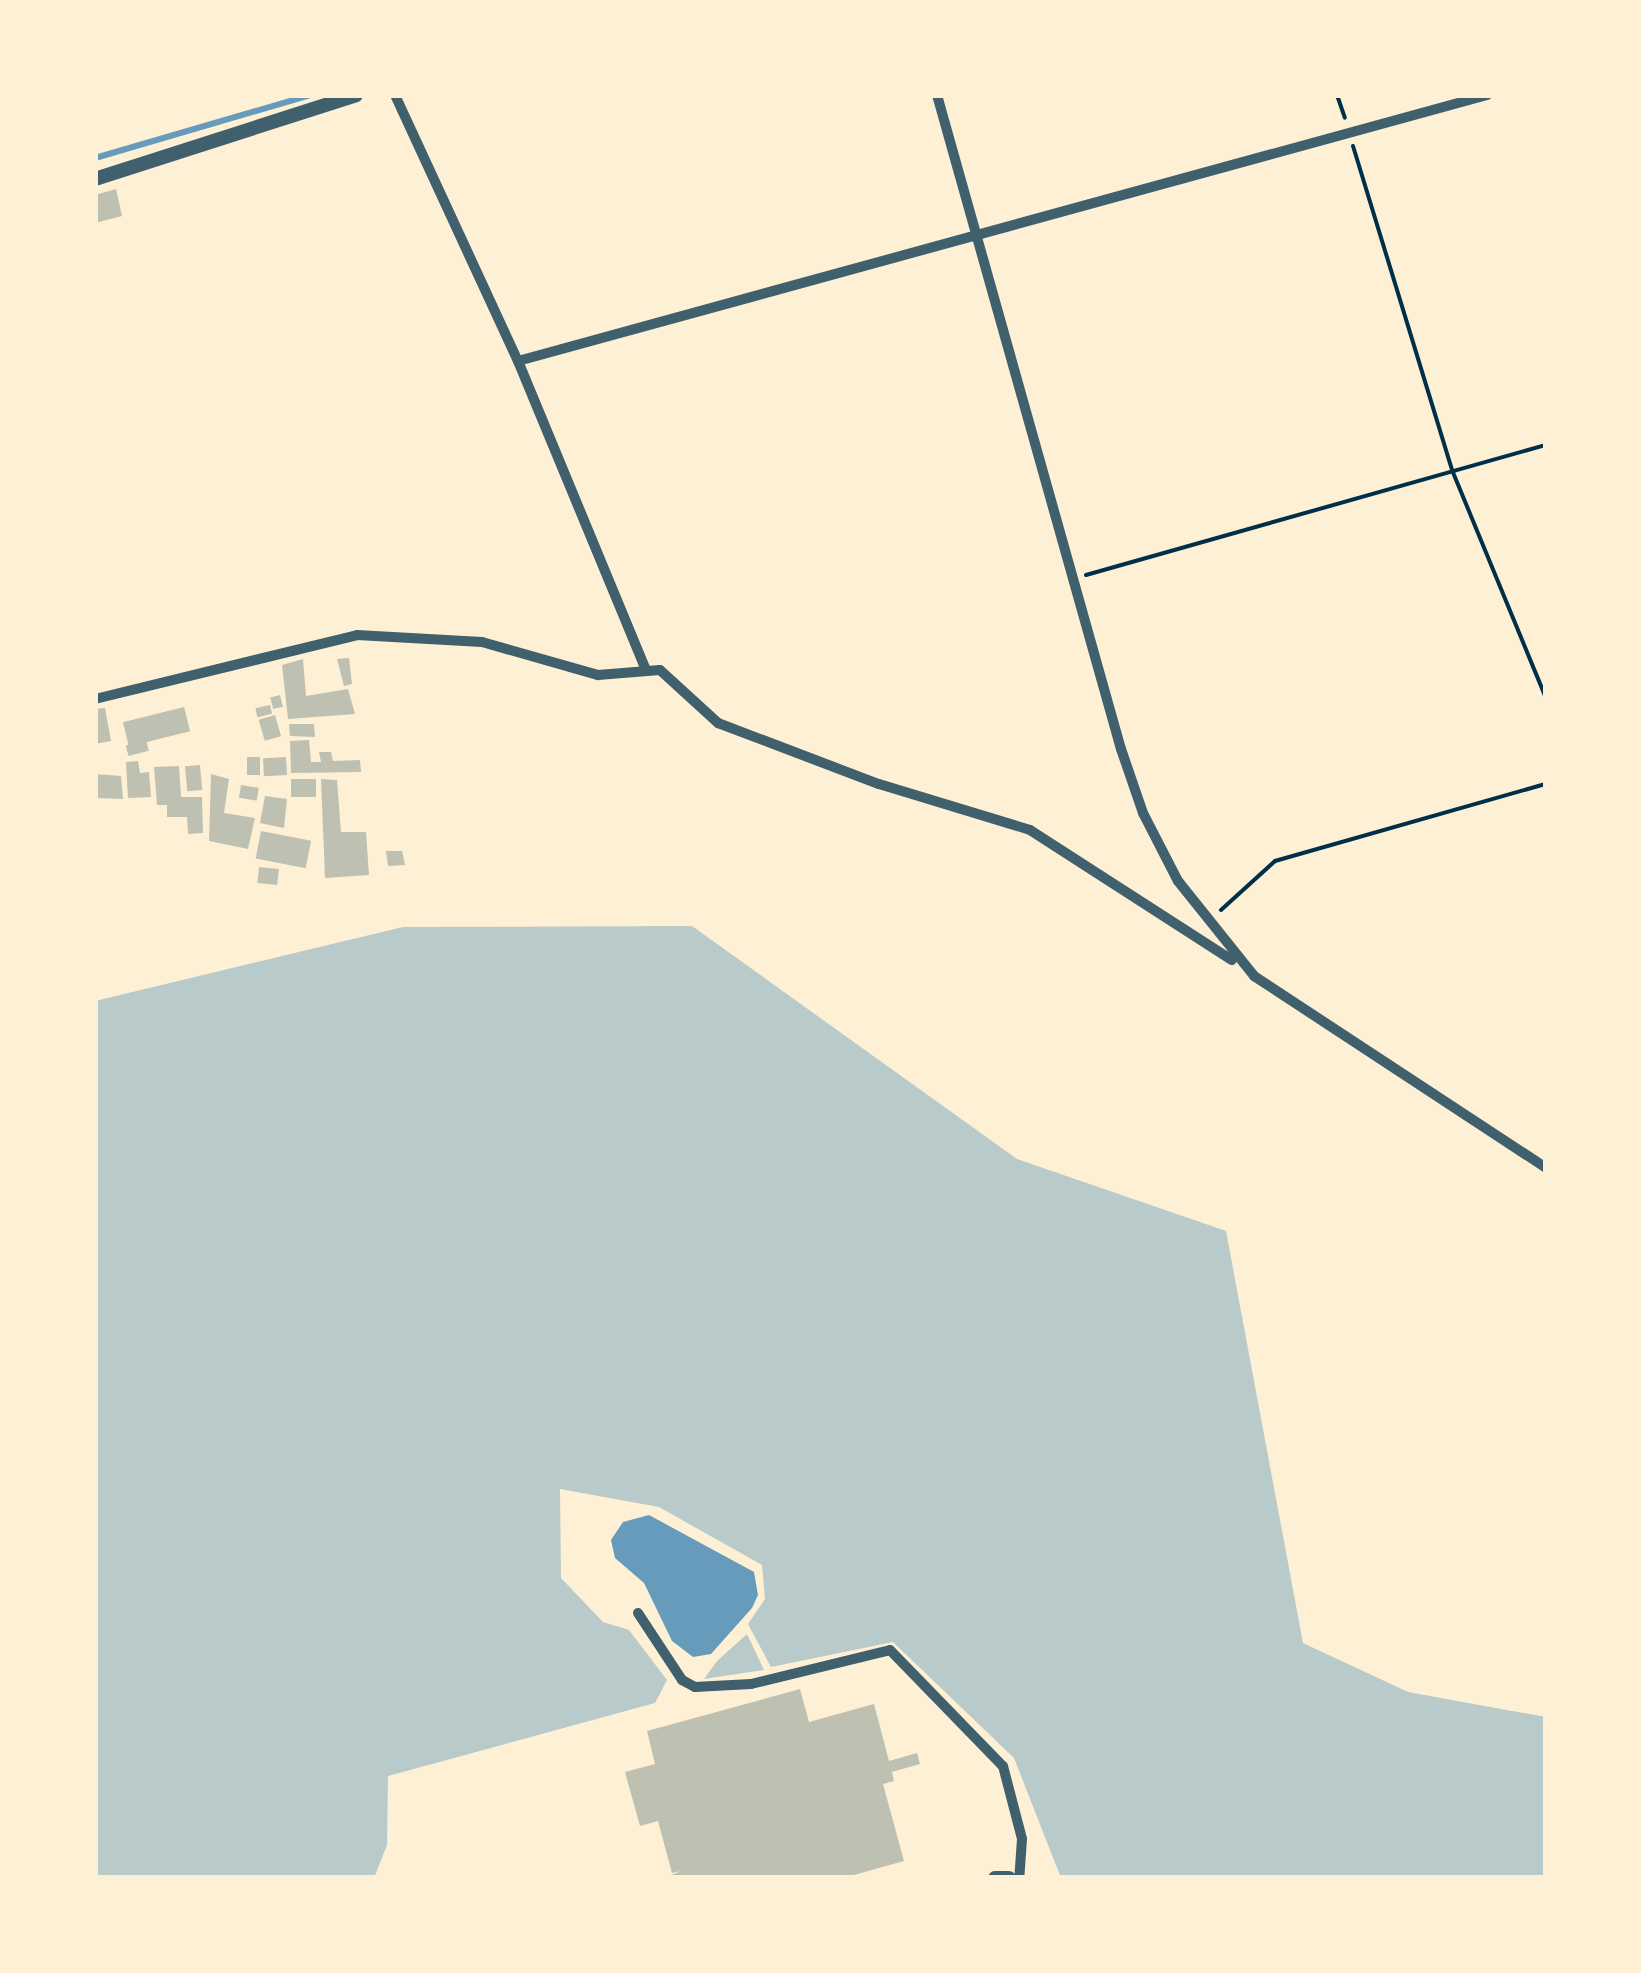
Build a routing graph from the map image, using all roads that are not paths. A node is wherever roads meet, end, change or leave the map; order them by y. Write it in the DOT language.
graph roads {
  1 [pos="356,95"];
  2 [pos="395,95"];
  3 [pos="937,95"];
  4 [pos="1487,95"];
  5 [pos="95,180"];
  6 [pos="975,235"];
  7 [pos="518,361"];
  8 [pos="646,668"];
  9 [pos="95,698"];
  10 [pos="1245,968"];
  11 [pos="1546,1168"];
  12 [pos="638,1613"];
  13 [pos="994,1878"];
  14 [pos="1008,1878"];
  15 [pos="1019,1878"];
  1 -- 5 [label="street"];
  2 -- 7 [label="street"];
  3 -- 6 [label="street"];
  4 -- 6 [label="street"];
  6 -- 7 [label="street"];
  6 -- 10 [label="street"];
  7 -- 8 [label="street"];
  8 -- 9 [label="street"];
  8 -- 10 [label="street"];
  10 -- 11 [label="street"];
  12 -- 15 [label="street"];
  13 -- 14 [label="street"];
}
